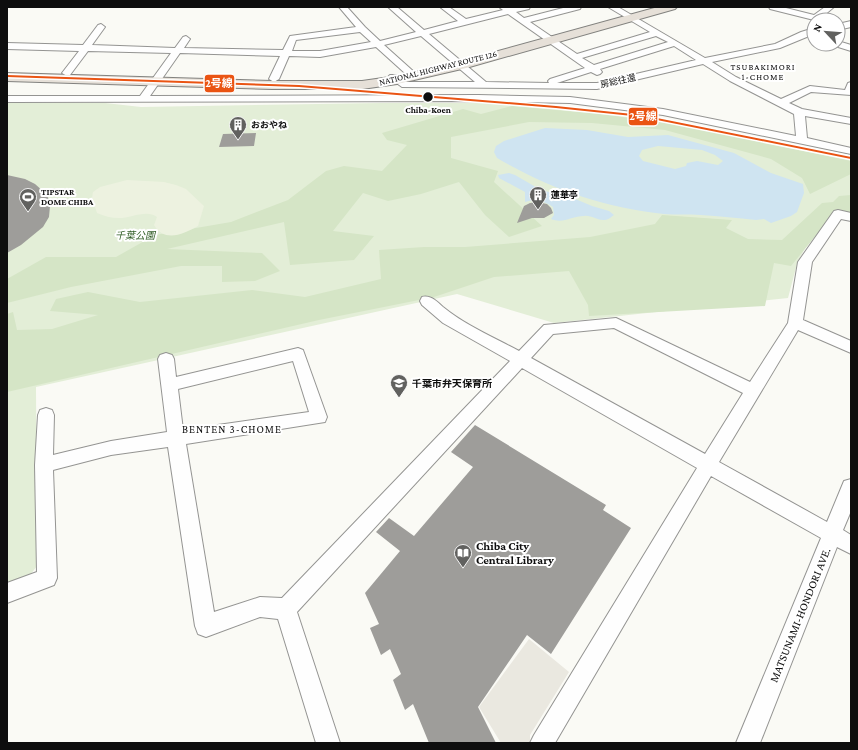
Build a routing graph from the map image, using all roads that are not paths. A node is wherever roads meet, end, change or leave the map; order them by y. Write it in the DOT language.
graph roads {
  1 [pos="343,7"];
  2 [pos="392,7"];
  3 [pos="444,7"];
  4 [pos="526,7"];
  5 [pos="577,7"];
  6 [pos="612,7"];
  7 [pos="657,7"];
  8 [pos="671,7"];
  9 [pos="773,7"];
  10 [pos="505,9"];
  11 [pos="628,16"];
  12 [pos="522,21"];
  13 [pos="464,22"];
  14 [pos="804,24"];
  15 [pos="101,27"];
  16 [pos="362,29"];
  17 [pos="422,33"];
  18 [pos="656,33"];
  19 [pos="549,38"];
  20 [pos="186,40"];
  21 [pos="675,43"];
  22 [pos="378,44"];
  23 [pos="7,46"];
  24 [pos="86,48"];
  25 [pos="177,51"];
  26 [pos="286,54"];
  27 [pos="575,57"];
  28 [pos="704,61"];
  29 [pos="459,63"];
  30 [pos="592,68"];
  31 [pos="7,72"];
  32 [pos="67,73"];
  33 [pos="410,73"];
  34 [pos="7,78"];
  35 [pos="395,78"];
  36 [pos="156,79"];
  37 [pos="274,79"];
  38 [pos="612,82"];
  39 [pos="483,85"];
  40 [pos="540,85"];
  41 [pos="850,93"];
  42 [pos="7,99"];
  43 [pos="142,99"];
  44 [pos="780,103"];
  45 [pos="799,112"];
  46 [pos="851,121"];
  47 [pos="802,141"];
  48 [pos="851,151"];
  49 [pos="851,217"];
  50 [pos="427,301"];
  51 [pos="795,323"];
  52 [pos="851,347"];
  53 [pos="166,359"];
  54 [pos="520,360"];
  55 [pos="169,385"];
  56 [pos="753,391"];
  57 [pos="46,415"];
  58 [pos="176,439"];
  59 [pos="44,465"];
  60 [pos="708,465"];
  61 [pos="851,488"];
  62 [pos="832,534"];
  63 [pos="851,545"];
  64 [pos="7,593"];
  65 [pos="286,609"];
  66 [pos="328,743"];
  67 [pos="542,743"];
  68 [pos="748,743"];
  1 -- 16 [label="street"];
  2 -- 17 [label="street"];
  3 -- 13 [label="street"];
  4 -- 10 [label="street"];
  5 -- 12 [label="street"];
  6 -- 11 [label="street"];
  7 -- 11 [label="highway, NATIONAL HIGHWAY ROUTE 126"];
  8 -- 11 [label="highway, NATIONAL HIGHWAY ROUTE 126"];
  9 -- 14 [label="street"];
  10 -- 12 [label="street"];
  10 -- 13 [label="street"];
  11 -- 18 [label="street"];
  11 -- 19 [label="highway, NATIONAL HIGHWAY ROUTE 126"];
  12 -- 19 [label="street"];
  13 -- 17 [label="street"];
  14 -- 28 [label="street, 房総往還"];
  15 -- 24 [label="street"];
  16 -- 22 [label="street"];
  16 -- 26 [label="street"];
  17 -- 22 [label="street"];
  17 -- 29 [label="street"];
  18 -- 21 [label="street"];
  18 -- 27 [label="street"];
  19 -- 27 [label="street"];
  19 -- 29 [label="highway, NATIONAL HIGHWAY ROUTE 126"];
  20 -- 25 [label="street"];
  21 -- 28 [label="street"];
  21 -- 30 [label="street"];
  22 -- 26 [label="street"];
  22 -- 33 [label="street"];
  23 -- 24 [label="street"];
  24 -- 25 [label="street"];
  24 -- 32 [label="street"];
  25 -- 26 [label="street"];
  25 -- 36 [label="street"];
  26 -- 37 [label="street"];
  27 -- 30 [label="street"];
  28 -- 38 [label="street, 房総往還"];
  28 -- 44 [label="street"];
  29 -- 33 [label="highway, NATIONAL HIGHWAY ROUTE 126"];
  29 -- 35 [label="highway, NATIONAL HIGHWAY ROUTE 126"];
  29 -- 39 [label="street"];
  30 -- 38 [label="street"];
  30 -- 40 [label="street"];
  31 -- 32 [label="highway, NATIONAL HIGHWAY ROUTE 126"];
  32 -- 36 [label="highway, NATIONAL HIGHWAY ROUTE 126"];
  33 -- 35 [label="highway, NATIONAL HIGHWAY ROUTE 126"];
  34 -- 36 [label="highway, NATIONAL HIGHWAY ROUTE 126"];
  35 -- 36 [label="highway, NATIONAL HIGHWAY ROUTE 126"];
  35 -- 37 [label="highway, NATIONAL HIGHWAY ROUTE 126"];
  35 -- 39 [label="street, 房総往還"];
  36 -- 37 [label="highway, NATIONAL HIGHWAY ROUTE 126"];
  36 -- 43 [label="street"];
  38 -- 40 [label="street, 房総往還"];
  39 -- 40 [label="street, 房総往還"];
  41 -- 44 [label="street"];
  42 -- 43 [label="street"];
  43 -- 47 [label="street"];
  44 -- 45 [label="street"];
  45 -- 46 [label="street"];
  45 -- 47 [label="street"];
  47 -- 48 [label="street"];
  49 -- 51 [label="street"];
  50 -- 54 [label="street"];
  51 -- 52 [label="street"];
  51 -- 56 [label="street"];
  53 -- 55 [label="street"];
  54 -- 56 [label="street"];
  54 -- 60 [label="street"];
  54 -- 65 [label="street"];
  55 -- 58 [label="street"];
  55 -- 58 [label="street"];
  56 -- 60 [label="street"];
  57 -- 59 [label="street"];
  58 -- 59 [label="street"];
  58 -- 65 [label="street"];
  59 -- 64 [label="street"];
  60 -- 62 [label="street"];
  60 -- 67 [label="street"];
  61 -- 62 [label="street, MATSUNAMI-HONDORI AVE."];
  62 -- 63 [label="street"];
  62 -- 68 [label="street, MATSUNAMI-HONDORI AVE."];
  65 -- 66 [label="street"];
}
